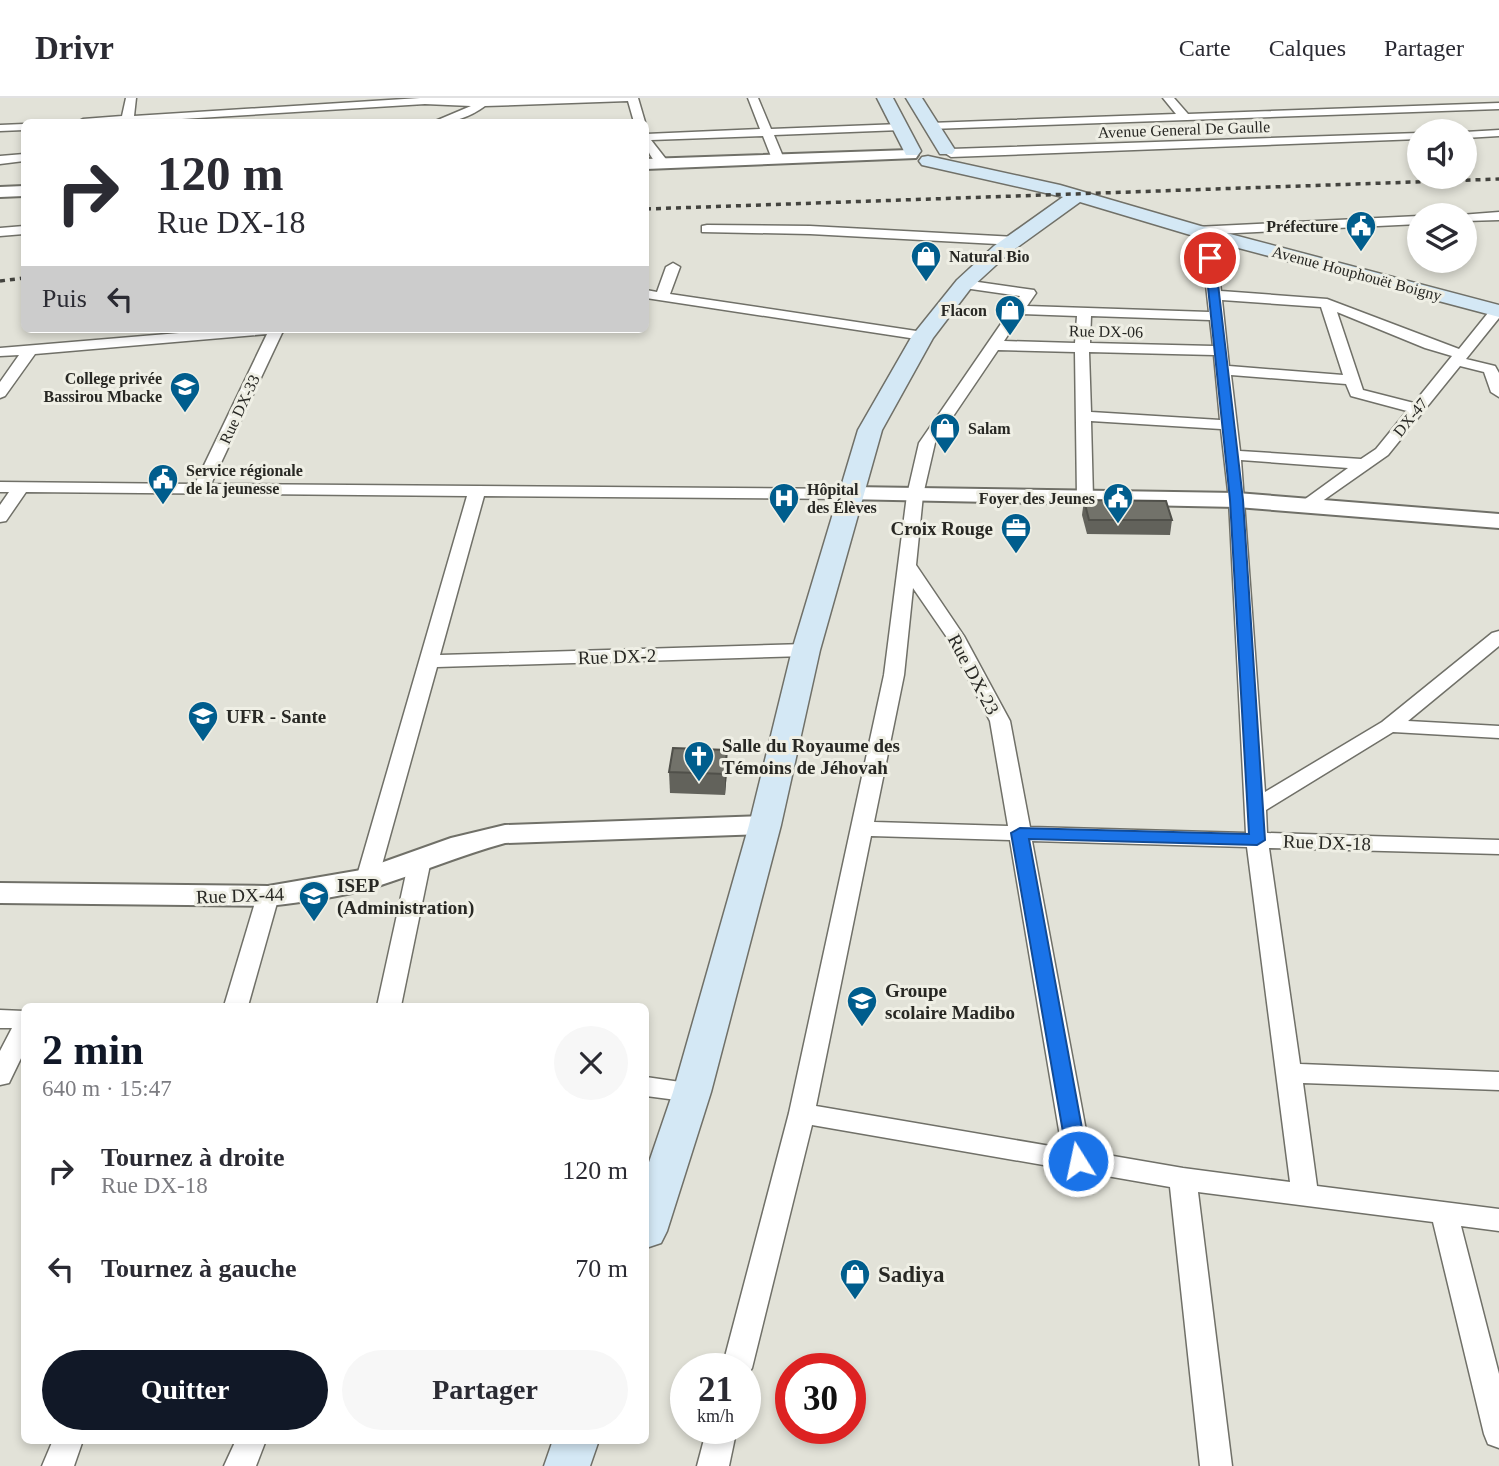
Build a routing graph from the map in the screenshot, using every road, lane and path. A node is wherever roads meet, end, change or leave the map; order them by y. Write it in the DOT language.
graph roads {
  1 [pos="131,98"];
  2 [pos="225,98"];
  3 [pos="627,98"];
  4 [pos="633,98"];
  5 [pos="754,98"];
  6 [pos="885,98"];
  7 [pos="914,98"];
  8 [pos="1168,98"];
  9 [pos="1288,98"];
  10 [pos="1407,98"];
  11 [pos="469,100"];
  12 [pos="482,103"];
  13 [pos="1499,106"];
  14 [pos="1420,108"];
  15 [pos="1304,113"];
  16 [pos="1185,117"];
  17 [pos="225,118"];
  18 [pos="127,119"];
  19 [pos="192,119"];
  20 [pos="448,119"];
  21 [pos="638,119"];
  22 [pos="930,126"];
  23 [pos="21,127"];
  24 [pos="901,127"];
  25 [pos="0,128"];
  26 [pos="766,133"];
  27 [pos="1499,133"];
  28 [pos="1477,134"];
  29 [pos="1407,136"];
  30 [pos="649,139"];
  31 [pos="649,143"];
  32 [pos="911,153"];
  33 [pos="949,153"];
  34 [pos="21,158"];
  35 [pos="778,159"];
  36 [pos="0,160"];
  37 [pos="928,161"];
  38 [pos="663,163"];
  39 [pos="649,164"];
  40 [pos="983,172"];
  41 [pos="21,192"];
  42 [pos="2,195"];
  43 [pos="1077,196"];
  44 [pos="1098,202"];
  45 [pos="1054,214"];
  46 [pos="1499,216"];
  47 [pos="1477,217"];
  48 [pos="1407,221"];
  49 [pos="707,229"];
  50 [pos="21,230"];
  51 [pos="1196,231"];
  52 [pos="0,232"];
  53 [pos="1016,240"];
  54 [pos="1233,240"];
  55 [pos="673,267"];
  56 [pos="964,284"];
  57 [pos="649,294"];
  58 [pos="1214,295"];
  59 [pos="662,296"];
  60 [pos="1327,303"];
  61 [pos="1016,310"];
  62 [pos="1498,311"];
  63 [pos="1084,312"];
  64 [pos="1216,316"];
  65 [pos="231,333"];
  66 [pos="276,333"];
  67 [pos="923,336"];
  68 [pos="992,345"];
  69 [pos="1083,348"];
  70 [pos="30,350"];
  71 [pos="1220,351"];
  72 [pos="0,352"];
  73 [pos="1459,357"];
  74 [pos="1222,370"];
  75 [pos="1352,380"];
  76 [pos="1499,392"];
  77 [pos="0,393"];
  78 [pos="1417,409"];
  79 [pos="1084,416"];
  80 [pos="1228,425"];
  81 [pos="1231,454"];
  82 [pos="1364,464"];
  83 [pos="0,487"];
  84 [pos="21,487"];
  85 [pos="201,488"];
  86 [pos="477,490"];
  87 [pos="851,494"];
  88 [pos="915,495"];
  89 [pos="1085,498"];
  90 [pos="1237,500"];
  91 [pos="1305,505"];
  92 [pos="0,516"];
  93 [pos="1499,520"];
  94 [pos="908,568"];
  95 [pos="1499,637"];
  96 [pos="806,650"];
  97 [pos="429,662"];
  98 [pos="1389,726"];
  99 [pos="1499,732"];
  100 [pos="1257,806"];
  101 [pos="765,825"];
  102 [pos="862,829"];
  103 [pos="1020,833"];
  104 [pos="1257,840"];
  105 [pos="1499,847"];
  106 [pos="420,860"];
  107 [pos="367,879"];
  108 [pos="0,893"];
  109 [pos="268,896"];
  110 [pos="237,1003"];
  111 [pos="390,1003"];
  112 [pos="0,1019"];
  113 [pos="21,1020"];
  114 [pos="21,1034"];
  115 [pos="1289,1073"];
  116 [pos="0,1076"];
  117 [pos="1499,1081"];
  118 [pos="649,1086"];
  119 [pos="692,1092"];
  120 [pos="802,1113"];
  121 [pos="1078,1161"];
  122 [pos="1183,1179"];
  123 [pos="1305,1194"];
  124 [pos="1444,1212"];
  125 [pos="1499,1220"];
  126 [pos="649,1222"];
  127 [pos="741,1353"];
  128 [pos="1499,1434"];
  129 [pos="66,1444"];
  130 [pos="249,1444"];
  131 [pos="575,1444"];
  132 [pos="718,1444"];
  133 [pos="58,1466"];
  134 [pos="240,1466"];
  135 [pos="567,1466"];
  136 [pos="713,1466"];
  137 [pos="1216,1466"];
  1 -- 18 [label="street"];
  2 -- 17 [label="street"];
  3 -- 12 [label="street"];
  4 -- 21 [label="street"];
  5 -- 26 [label="street"];
  6 -- 24 [label="main road"];
  7 -- 22 [label="main road"];
  8 -- 16 [label="street"];
  9 -- 15 [label="street"];
  10 -- 14 [label="street"];
  11 -- 12 [label="street"];
  11 -- 17 [label="street"];
  12 -- 20 [label="street"];
  13 -- 14 [label="street"];
  14 -- 15 [label="street"];
  15 -- 16 [label="street"];
  16 -- 22 [label="street"];
  17 -- 19 [label="street"];
  22 -- 33 [label="main road"];
  23 -- 25 [label="street"];
  24 -- 26 [label="street"];
  24 -- 32 [label="main road"];
  26 -- 30 [label="street"];
  26 -- 35 [label="street"];
  27 -- 28 [label="street"];
  29 -- 33 [label="street, Avenue General De Gaulle"];
  31 -- 38 [label="street"];
  32 -- 33 [label="main road"];
  32 -- 35 [label="street"];
  32 -- 37 [label="main road"];
  33 -- 37 [label="main road"];
  33 -- 40 [label="main road"];
  34 -- 36 [label="street"];
  35 -- 38 [label="street"];
  37 -- 40 [label="main road"];
  38 -- 39 [label="street"];
  40 -- 43 [label="main road, Avenue Houphouët Boigny"];
  41 -- 42 [label="street"];
  43 -- 44 [label="main road, Avenue Houphouët Boigny"];
  43 -- 45 [label="main road"];
  44 -- 45 [label="main road"];
  44 -- 51 [label="main road, Avenue Houphouët Boigny"];
  45 -- 53 [label="main road"];
  46 -- 47 [label="street"];
  48 -- 51 [label="street"];
  49 -- 53 [label="street"];
  50 -- 52 [label="street"];
  51 -- 54 [label="main road, Avenue Houphouët Boigny"];
  53 -- 56 [label="main road"];
  54 -- 58 [label="street"];
  54 -- 62 [label="main road, Avenue Houphouët Boigny"];
  55 -- 59 [label="street"];
  56 -- 61 [label="street"];
  56 -- 67 [label="main road"];
  57 -- 59 [label="street"];
  58 -- 60 [label="street"];
  58 -- 64 [label="street"];
  59 -- 67 [label="street"];
  60 -- 73 [label="street"];
  60 -- 75 [label="street"];
  61 -- 63 [label="street"];
  61 -- 68 [label="street"];
  62 -- 73 [label="street, DX-47"];
  63 -- 64 [label="street"];
  63 -- 69 [label="street"];
  64 -- 71 [label="street"];
  65 -- 70 [label="street"];
  66 -- 85 [label="street, Rue DX-33"];
  67 -- 87 [label="main road"];
  68 -- 69 [label="street, Rue DX-06"];
  68 -- 88 [label="street"];
  69 -- 71 [label="street, Rue DX-06"];
  69 -- 79 [label="street"];
  70 -- 72 [label="street"];
  70 -- 77 [label="street"];
  71 -- 74 [label="street"];
  73 -- 76 [label="street"];
  73 -- 78 [label="street, DX-47"];
  74 -- 75 [label="street"];
  74 -- 80 [label="street"];
  75 -- 78 [label="street"];
  78 -- 82 [label="street, DX-47"];
  79 -- 80 [label="street"];
  79 -- 89 [label="street"];
  80 -- 81 [label="street"];
  81 -- 82 [label="street"];
  81 -- 90 [label="street"];
  82 -- 91 [label="street, DX-47"];
  83 -- 84 [label="street"];
  84 -- 85 [label="street"];
  84 -- 92 [label="street"];
  85 -- 86 [label="street"];
  86 -- 87 [label="street"];
  86 -- 97 [label="street"];
  87 -- 88 [label="street"];
  87 -- 96 [label="main road"];
  88 -- 89 [label="street"];
  88 -- 94 [label="street"];
  89 -- 90 [label="street"];
  90 -- 91 [label="street"];
  90 -- 100 [label="street"];
  91 -- 93 [label="street"];
  94 -- 102 [label="street"];
  94 -- 103 [label="street, Rue DX-23"];
  95 -- 98 [label="street"];
  96 -- 97 [label="street, Rue DX-2"];
  96 -- 101 [label="main road"];
  97 -- 107 [label="street"];
  98 -- 99 [label="street"];
  98 -- 100 [label="street"];
  100 -- 104 [label="street"];
  101 -- 106 [label="street, Rue DX-44"];
  101 -- 119 [label="main road"];
  102 -- 103 [label="street, Rue DX-18"];
  102 -- 120 [label="street"];
  103 -- 104 [label="street, Rue DX-18"];
  103 -- 121 [label="street, Rue DX-23"];
  104 -- 105 [label="street, Rue DX-18"];
  104 -- 115 [label="street"];
  106 -- 107 [label="street, Rue DX-44"];
  106 -- 111 [label="street"];
  107 -- 109 [label="street, Rue DX-44"];
  108 -- 109 [label="street, Rue DX-44"];
  109 -- 110 [label="street"];
  112 -- 113 [label="street"];
  114 -- 116 [label="street"];
  115 -- 117 [label="street"];
  115 -- 123 [label="street"];
  118 -- 119 [label="street"];
  119 -- 126 [label="main road"];
  120 -- 121 [label="street"];
  120 -- 127 [label="street"];
  121 -- 122 [label="street"];
  122 -- 123 [label="street"];
  122 -- 137 [label="street"];
  123 -- 124 [label="street"];
  124 -- 125 [label="street"];
  124 -- 128 [label="street"];
  129 -- 133 [label="street"];
  130 -- 134 [label="street"];
  131 -- 135 [label="main road"];
  132 -- 136 [label="street"];
}
